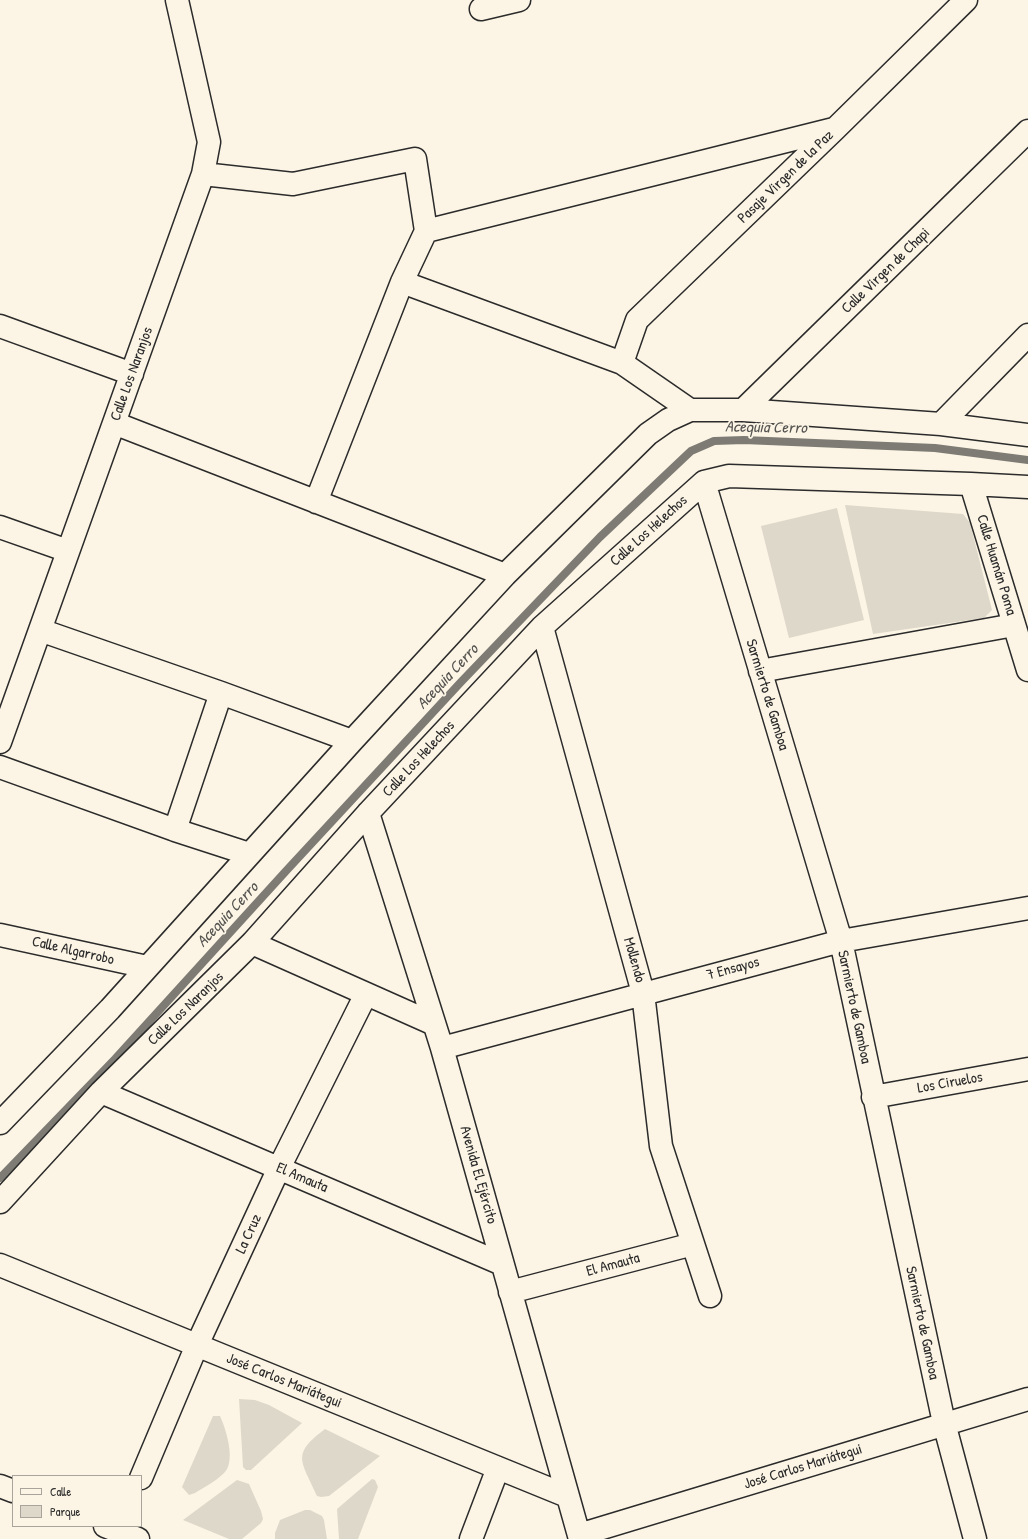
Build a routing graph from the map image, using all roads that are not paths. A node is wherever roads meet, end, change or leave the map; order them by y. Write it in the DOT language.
graph roads {
  1 [pos="177,0"];
  2 [pos="519,0"];
  3 [pos="966,0"];
  4 [pos="481,9"];
  5 [pos="835,129"];
  6 [pos="1028,131"];
  7 [pos="203,174"];
  8 [pos="426,231"];
  9 [pos="402,282"];
  10 [pos="0,326"];
  11 [pos="1028,335"];
  12 [pos="622,363"];
  13 [pos="132,374"];
  14 [pos="690,410"];
  15 [pos="743,410"];
  16 [pos="114,423"];
  17 [pos="941,424"];
  18 [pos="1028,435"];
  19 [pos="704,482"];
  20 [pos="971,484"];
  21 [pos="1028,488"];
  22 [pos="316,502"];
  23 [pos="0,527"];
  24 [pos="68,551"];
  25 [pos="505,576"];
  26 [pos="1014,625"];
  27 [pos="542,627"];
  28 [pos="40,630"];
  29 [pos="1028,670"];
  30 [pos="760,671"];
  31 [pos="221,693"];
  32 [pos="352,741"];
  33 [pos="0,742"];
  34 [pos="0,767"];
  35 [pos="368,813"];
  36 [pos="175,830"];
  37 [pos="249,854"];
  38 [pos="1028,908"];
  39 [pos="0,935"];
  40 [pos="841,941"];
  41 [pos="252,944"];
  42 [pos="147,967"];
  43 [pos="643,993"];
  44 [pos="366,994"];
  45 [pos="434,1024"];
  46 [pos="442,1048"];
  47 [pos="1028,1069"];
  48 [pos="101,1092"];
  49 [pos="873,1097"];
  50 [pos="0,1123"];
  51 [pos="279,1168"];
  52 [pos="0,1202"];
  53 [pos="693,1244"];
  54 [pos="502,1264"];
  55 [pos="0,1265"];
  56 [pos="510,1292"];
  57 [pos="710,1296"];
  58 [pos="197,1346"];
  59 [pos="1028,1399"];
  60 [pos="944,1423"];
  61 [pos="498,1468"];
  62 [pos="142,1476"];
  63 [pos="0,1486"];
  64 [pos="12,1491"];
  65 [pos="568,1496"];
  66 [pos="579,1537"];
  67 [pos="471,1539"];
  68 [pos="975,1539"];
  1 -- 7 [label="street, Calle Los Naranjos"];
  2 -- 4 [label="street"];
  3 -- 5 [label="street, Pasaje Virgen de la Paz"];
  5 -- 8 [label="street"];
  5 -- 12 [label="street, Pasaje Virgen de la Paz"];
  6 -- 15 [label="street, Calle Virgen de Chapi"];
  7 -- 8 [label="street"];
  7 -- 13 [label="street, Calle Los Naranjos"];
  8 -- 9 [label="street"];
  9 -- 12 [label="street"];
  9 -- 22 [label="street"];
  10 -- 13 [label="street"];
  11 -- 17 [label="street"];
  12 -- 14 [label="street"];
  13 -- 16 [label="street, Calle Los Naranjos"];
  14 -- 15 [label="street"];
  14 -- 25 [label="street"];
  15 -- 17 [label="street"];
  16 -- 22 [label="street"];
  16 -- 24 [label="street, Calle Los Naranjos"];
  17 -- 18 [label="street"];
  19 -- 20 [label="street, Calle Los Helechos"];
  19 -- 27 [label="street, Calle Los Helechos"];
  19 -- 30 [label="street, Sarmierto de Gamboa"];
  20 -- 21 [label="street, Calle Los Helechos"];
  20 -- 26 [label="street, Calle Huamán Poma"];
  22 -- 25 [label="street"];
  23 -- 24 [label="street"];
  24 -- 28 [label="street, Calle Los Naranjos"];
  25 -- 32 [label="street"];
  26 -- 29 [label="street, Calle Huamán Poma"];
  26 -- 30 [label="street"];
  27 -- 35 [label="street, Calle Los Helechos"];
  27 -- 43 [label="street, Mollendo"];
  28 -- 31 [label="street"];
  28 -- 33 [label="street, Calle Los Naranjos"];
  30 -- 40 [label="street, Sarmierto de Gamboa"];
  31 -- 32 [label="street"];
  31 -- 36 [label="street"];
  32 -- 37 [label="street"];
  34 -- 36 [label="street"];
  35 -- 41 [label="street, Calle Los Naranjos"];
  35 -- 45 [label="street, Avenida El Ejército"];
  36 -- 37 [label="street"];
  37 -- 42 [label="street"];
  38 -- 40 [label="street, 7 Ensayos"];
  39 -- 42 [label="street, Calle Algarrobo"];
  40 -- 43 [label="street, 7 Ensayos"];
  40 -- 49 [label="street, Sarmierto de Gamboa"];
  41 -- 44 [label="street"];
  41 -- 48 [label="street, Calle Los Naranjos"];
  42 -- 50 [label="street"];
  43 -- 46 [label="street, 7 Ensayos"];
  43 -- 53 [label="street, Mollendo"];
  44 -- 45 [label="street"];
  44 -- 51 [label="street, La Cruz"];
  45 -- 46 [label="street, Avenida El Ejército"];
  46 -- 54 [label="street, Avenida El Ejército"];
  47 -- 49 [label="street, Los Ciruelos"];
  48 -- 51 [label="street, El Amauta"];
  48 -- 52 [label="street, Calle Los Naranjos"];
  49 -- 60 [label="street, Sarmierto de Gamboa"];
  51 -- 54 [label="street, El Amauta"];
  51 -- 58 [label="street, La Cruz"];
  53 -- 56 [label="street, El Amauta"];
  53 -- 57 [label="street, Mollendo"];
  54 -- 56 [label="street, Avenida El Ejército"];
  55 -- 58 [label="street, José Carlos Mariátegui"];
  56 -- 65 [label="street, Avenida El Ejército"];
  58 -- 61 [label="street, José Carlos Mariátegui"];
  58 -- 62 [label="street, La Cruz"];
  59 -- 60 [label="street, José Carlos Mariátegui"];
  60 -- 66 [label="street, José Carlos Mariátegui"];
  60 -- 68 [label="street, Sarmierto de Gamboa"];
  61 -- 65 [label="street, José Carlos Mariátegui"];
  61 -- 67 [label="street"];
  63 -- 64 [label="street"];
  65 -- 66 [label="street, Avenida El Ejército"];
}
